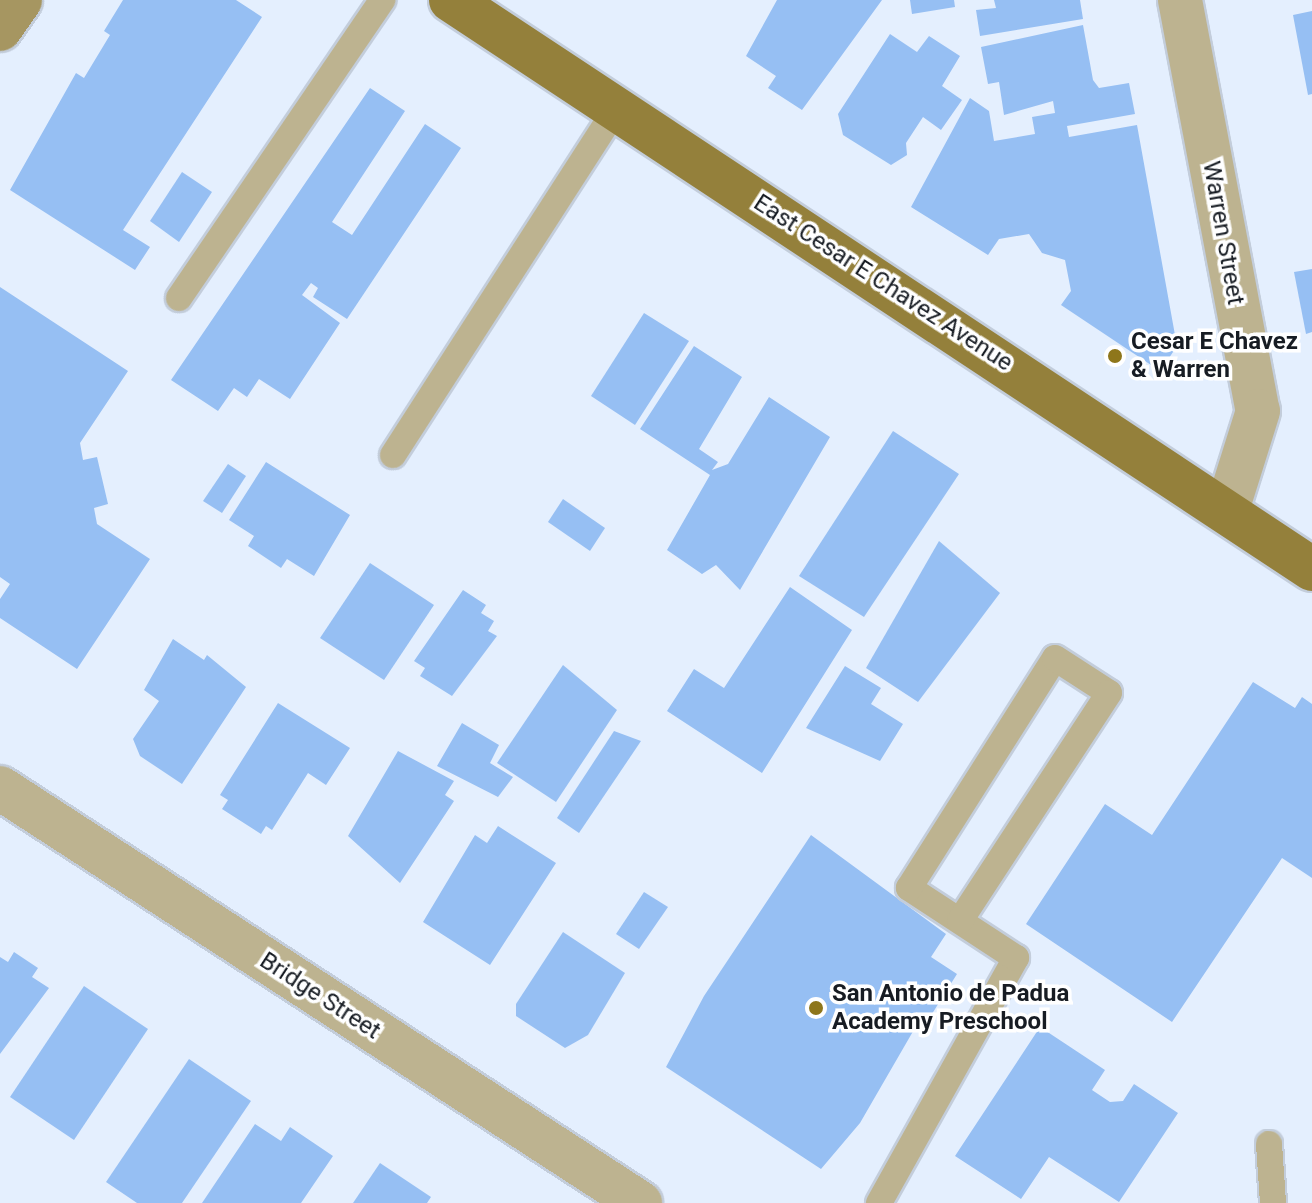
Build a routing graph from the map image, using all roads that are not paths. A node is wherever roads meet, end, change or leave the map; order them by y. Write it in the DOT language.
graph roads {
  1 [pos="20,0"];
  2 [pos="382,0"];
  3 [pos="451,0"];
  4 [pos="1180,0"];
  5 [pos="0,29"];
  6 [pos="617,108"];
  7 [pos="179,298"];
  8 [pos="393,455"];
  9 [pos="1227,510"];
  10 [pos="1312,569"];
  11 [pos="0,788"];
  12 [pos="960,921"];
  13 [pos="1269,1144"];
  14 [pos="640,1203"];
  15 [pos="879,1203"];
  16 [pos="1273,1203"];
  1 -- 5 [label="street"];
  2 -- 7 [label="lane"];
  3 -- 6 [label="main road, East Cesar E Chavez Avenue"];
  4 -- 9 [label="street, Warren Street"];
  6 -- 8 [label="lane"];
  6 -- 9 [label="main road, East Cesar E Chavez Avenue"];
  9 -- 10 [label="main road, East Cesar E Chavez Avenue"];
  11 -- 14 [label="street, Bridge Street"];
  12 -- 12 [label="lane"];
  12 -- 15 [label="lane"];
  13 -- 16 [label="lane"];
}
